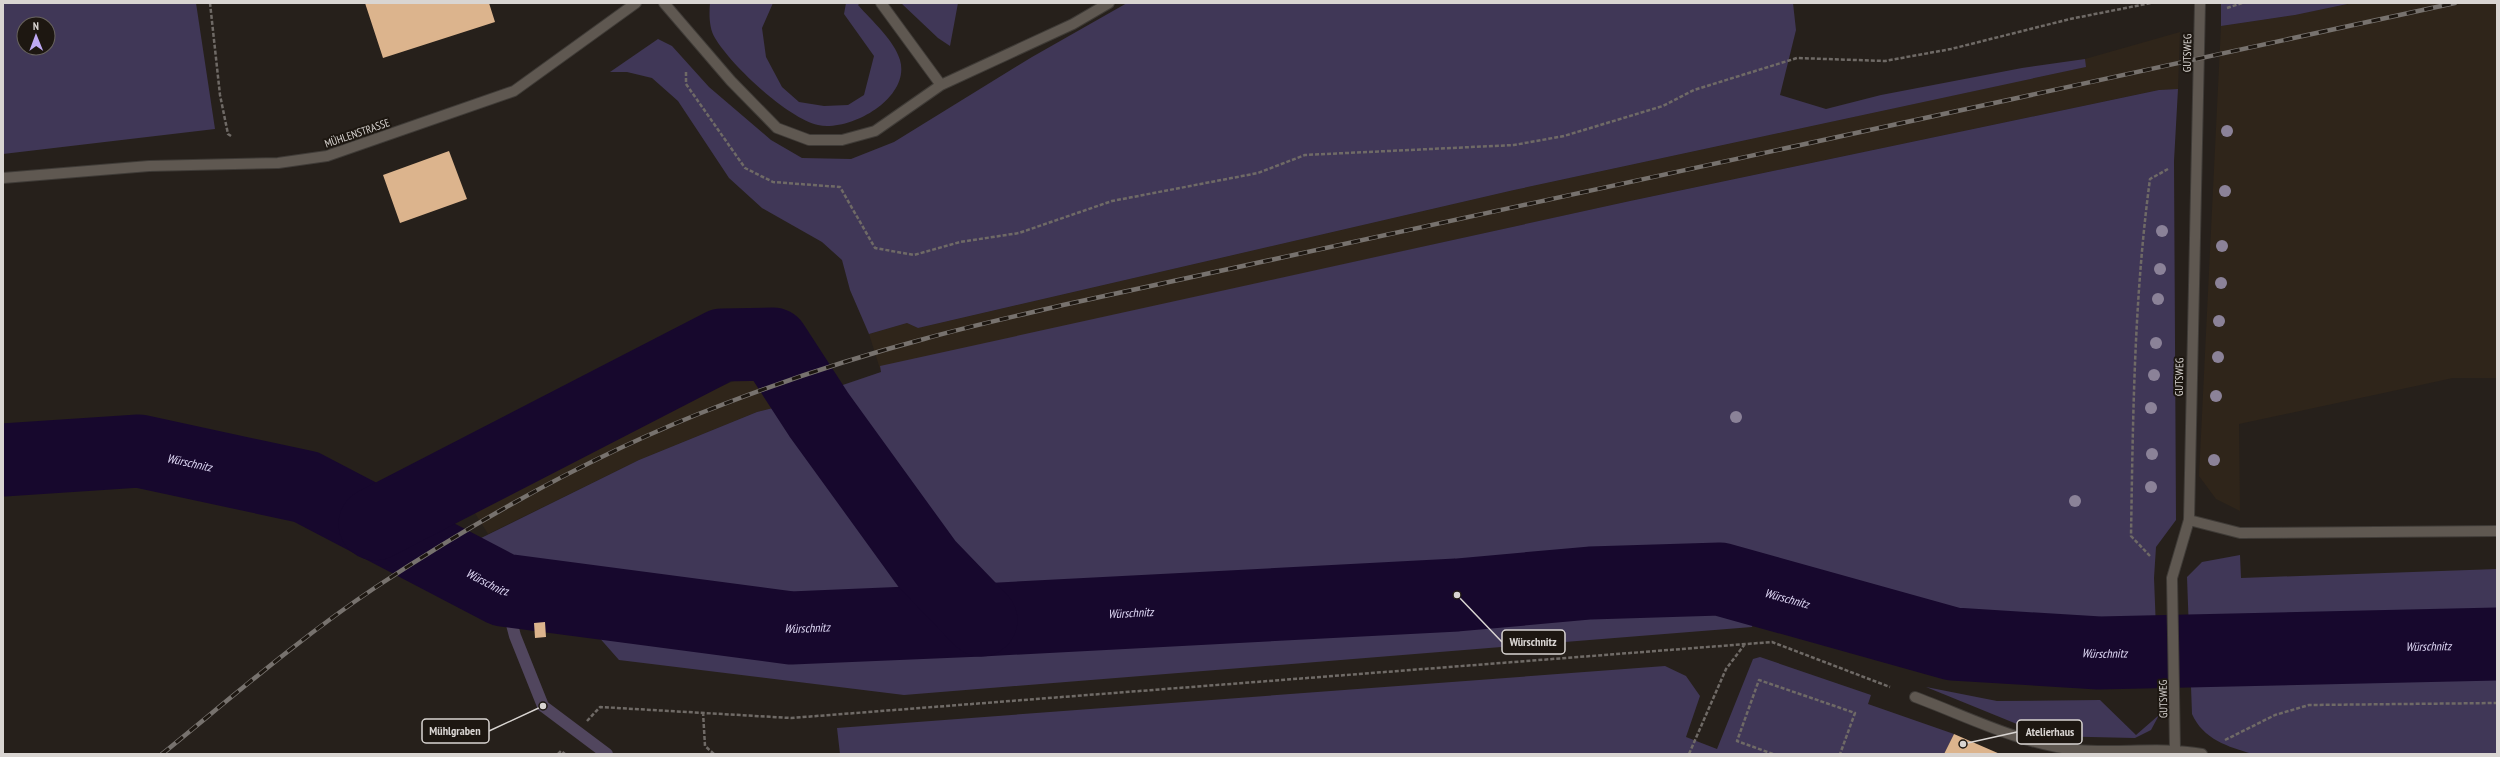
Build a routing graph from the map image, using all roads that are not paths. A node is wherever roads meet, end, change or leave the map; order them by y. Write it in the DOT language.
graph roads {
  1 [pos="636,3"];
  2 [pos="664,3"];
  3 [pos="882,3"];
  4 [pos="1109,3"];
  5 [pos="2200,3"];
  6 [pos="940,85"];
  7 [pos="3,178"];
  8 [pos="2189,520"];
  9 [pos="2497,530"];
  10 [pos="1915,697"];
  11 [pos="2175,749"];
  12 [pos="2202,754"];
  1 -- 7 [label="street, MÜHLENSTRASSE"];
  2 -- 6 [label="street"];
  3 -- 6 [label="street"];
  4 -- 6 [label="street"];
  5 -- 8 [label="street, GUTSWEG"];
  8 -- 9 [label="street"];
  8 -- 11 [label="street, GUTSWEG"];
  10 -- 11 [label="street"];
  11 -- 12 [label="street"];
}
